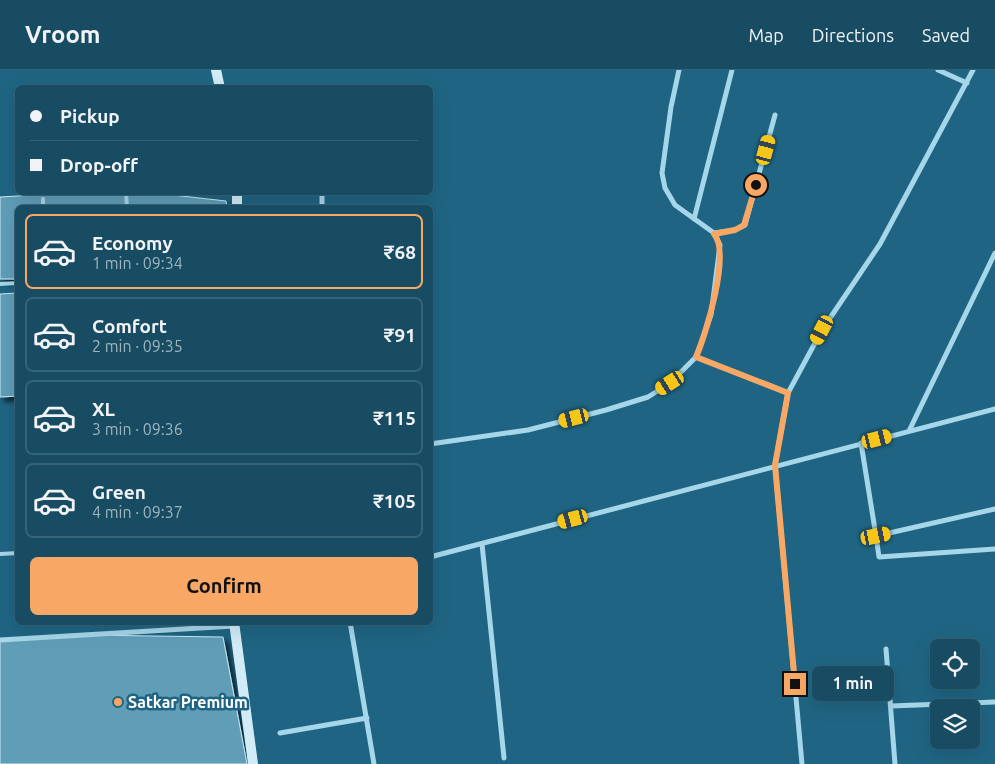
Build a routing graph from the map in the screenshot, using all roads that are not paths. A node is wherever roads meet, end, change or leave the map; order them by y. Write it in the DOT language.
graph roads {
  1 [pos="216,70"];
  2 [pos="679,70"];
  3 [pos="732,70"];
  4 [pos="938,70"];
  5 [pos="973,70"];
  6 [pos="967,83"];
  7 [pos="219,85"];
  8 [pos="775,115"];
  9 [pos="43,199"];
  10 [pos="43,205"];
  11 [pos="694,219"];
  12 [pos="714,234"];
  13 [pos="995,253"];
  14 [pos="15,283"];
  15 [pos="0,284"];
  16 [pos="696,357"];
  17 [pos="788,393"];
  18 [pos="995,409"];
  19 [pos="909,431"];
  20 [pos="861,443"];
  21 [pos="433,444"];
  22 [pos="775,465"];
  23 [pos="995,509"];
  24 [pos="876,536"];
  25 [pos="482,544"];
  26 [pos="995,549"];
  27 [pos="0,554"];
  28 [pos="15,554"];
  29 [pos="433,556"];
  30 [pos="219,625"];
  31 [pos="234,625"];
  32 [pos="351,625"];
  33 [pos="0,640"];
  34 [pos="886,649"];
  35 [pos="995,702"];
  36 [pos="891,706"];
  37 [pos="367,718"];
  38 [pos="280,733"];
  39 [pos="504,758"];
  40 [pos="253,764"];
  41 [pos="374,764"];
  42 [pos="802,764"];
  43 [pos="895,764"];
  1 -- 7 [label="main road"];
  2 -- 11 [label="street"];
  3 -- 11 [label="street"];
  4 -- 6 [label="street"];
  5 -- 6 [label="street"];
  6 -- 17 [label="street"];
  8 -- 12 [label="street"];
  9 -- 10 [label="lane"];
  11 -- 12 [label="street"];
  12 -- 16 [label="street"];
  13 -- 19 [label="street"];
  14 -- 15 [label="lane"];
  16 -- 17 [label="street"];
  16 -- 21 [label="street"];
  17 -- 22 [label="street"];
  18 -- 19 [label="street"];
  19 -- 20 [label="street"];
  20 -- 22 [label="street"];
  20 -- 24 [label="street"];
  22 -- 25 [label="street"];
  22 -- 42 [label="street"];
  23 -- 24 [label="street"];
  24 -- 26 [label="street"];
  25 -- 29 [label="street"];
  25 -- 39 [label="street"];
  27 -- 28 [label="lane"];
  30 -- 33 [label="street"];
  31 -- 40 [label="main road"];
  32 -- 37 [label="street"];
  34 -- 36 [label="street"];
  35 -- 36 [label="street"];
  36 -- 43 [label="street"];
  37 -- 38 [label="street"];
  37 -- 41 [label="street"];
}
